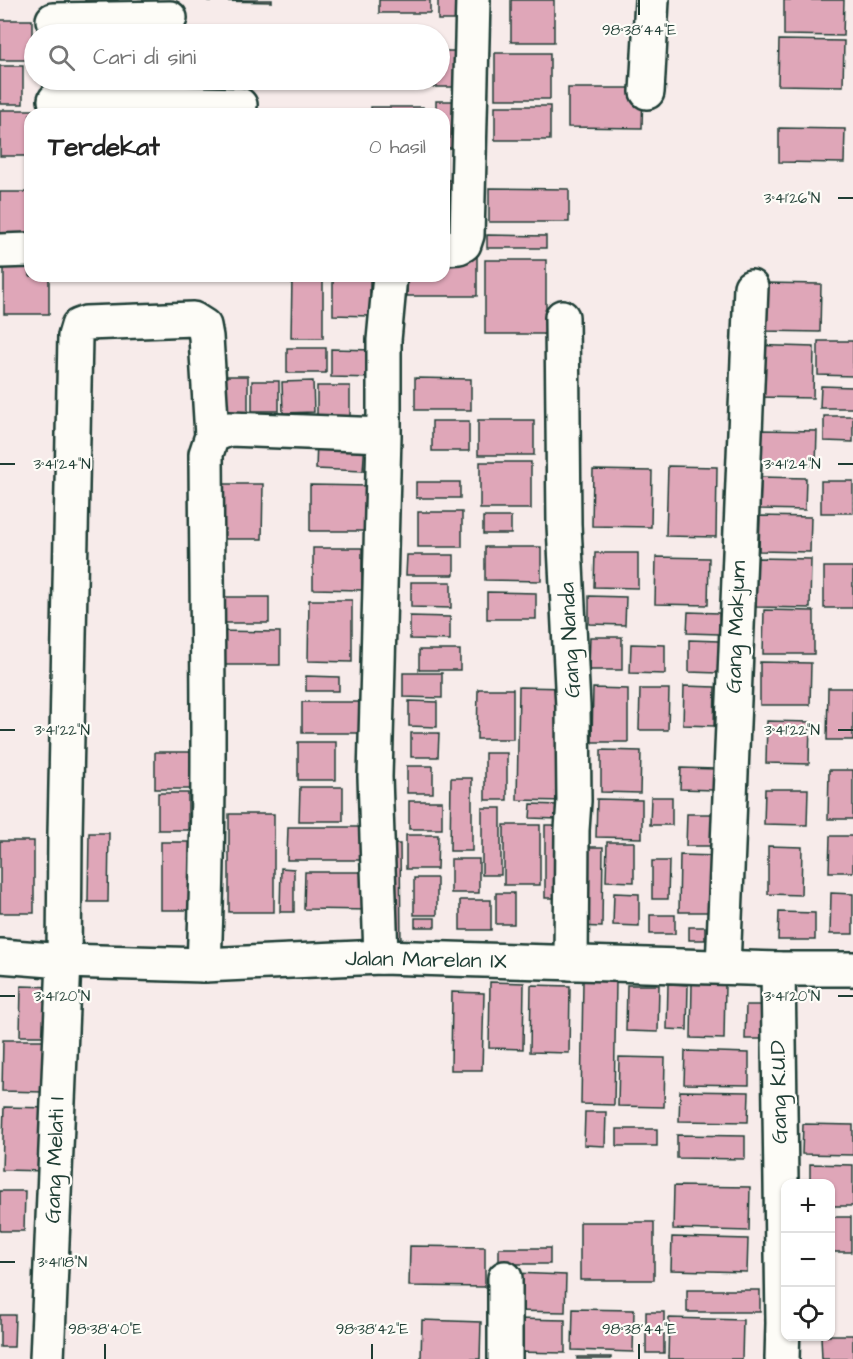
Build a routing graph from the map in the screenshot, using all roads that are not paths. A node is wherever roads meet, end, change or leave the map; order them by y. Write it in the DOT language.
graph roads {
  1 [pos="472,0"];
  2 [pos="652,0"];
  3 [pos="54,18"];
  4 [pos="170,18"];
  5 [pos="647,92"];
  6 [pos="55,98"];
  7 [pos="240,105"];
  8 [pos="450,248"];
  9 [pos="0,250"];
  10 [pos="24,250"];
  11 [pos="389,282"];
  12 [pos="751,287"];
  13 [pos="562,317"];
  14 [pos="384,435"];
  15 [pos="212,436"];
  16 [pos="0,956"];
  17 [pos="381,957"];
  18 [pos="64,961"];
  19 [pos="571,963"];
  20 [pos="204,965"];
  21 [pos="723,967"];
  22 [pos="777,969"];
  23 [pos="853,969"];
  24 [pos="505,1278"];
  25 [pos="47,1359"];
  26 [pos="505,1359"];
  27 [pos="782,1359"];
  1 -- 8 [label="street"];
  2 -- 5 [label="street"];
  3 -- 4 [label="street"];
  6 -- 7 [label="street"];
  9 -- 10 [label="street"];
  11 -- 14 [label="street"];
  12 -- 21 [label="street, Gang Makjum"];
  13 -- 19 [label="street, Gang Nanda"];
  14 -- 15 [label="street"];
  14 -- 17 [label="street"];
  15 -- 18 [label="street, Gang Melati I"];
  15 -- 20 [label="street"];
  16 -- 18 [label="street, Jalan Marelan IX"];
  17 -- 19 [label="street, Jalan Marelan IX"];
  17 -- 20 [label="street, Jalan Marelan IX"];
  18 -- 20 [label="street, Jalan Marelan IX"];
  18 -- 25 [label="street, Gang Melati I"];
  19 -- 21 [label="street, Jalan Marelan IX"];
  21 -- 22 [label="street, Jalan Marelan IX"];
  22 -- 23 [label="street, Jalan Marelan IX"];
  22 -- 27 [label="street, Gang K.U.D"];
  24 -- 26 [label="street"];
}
